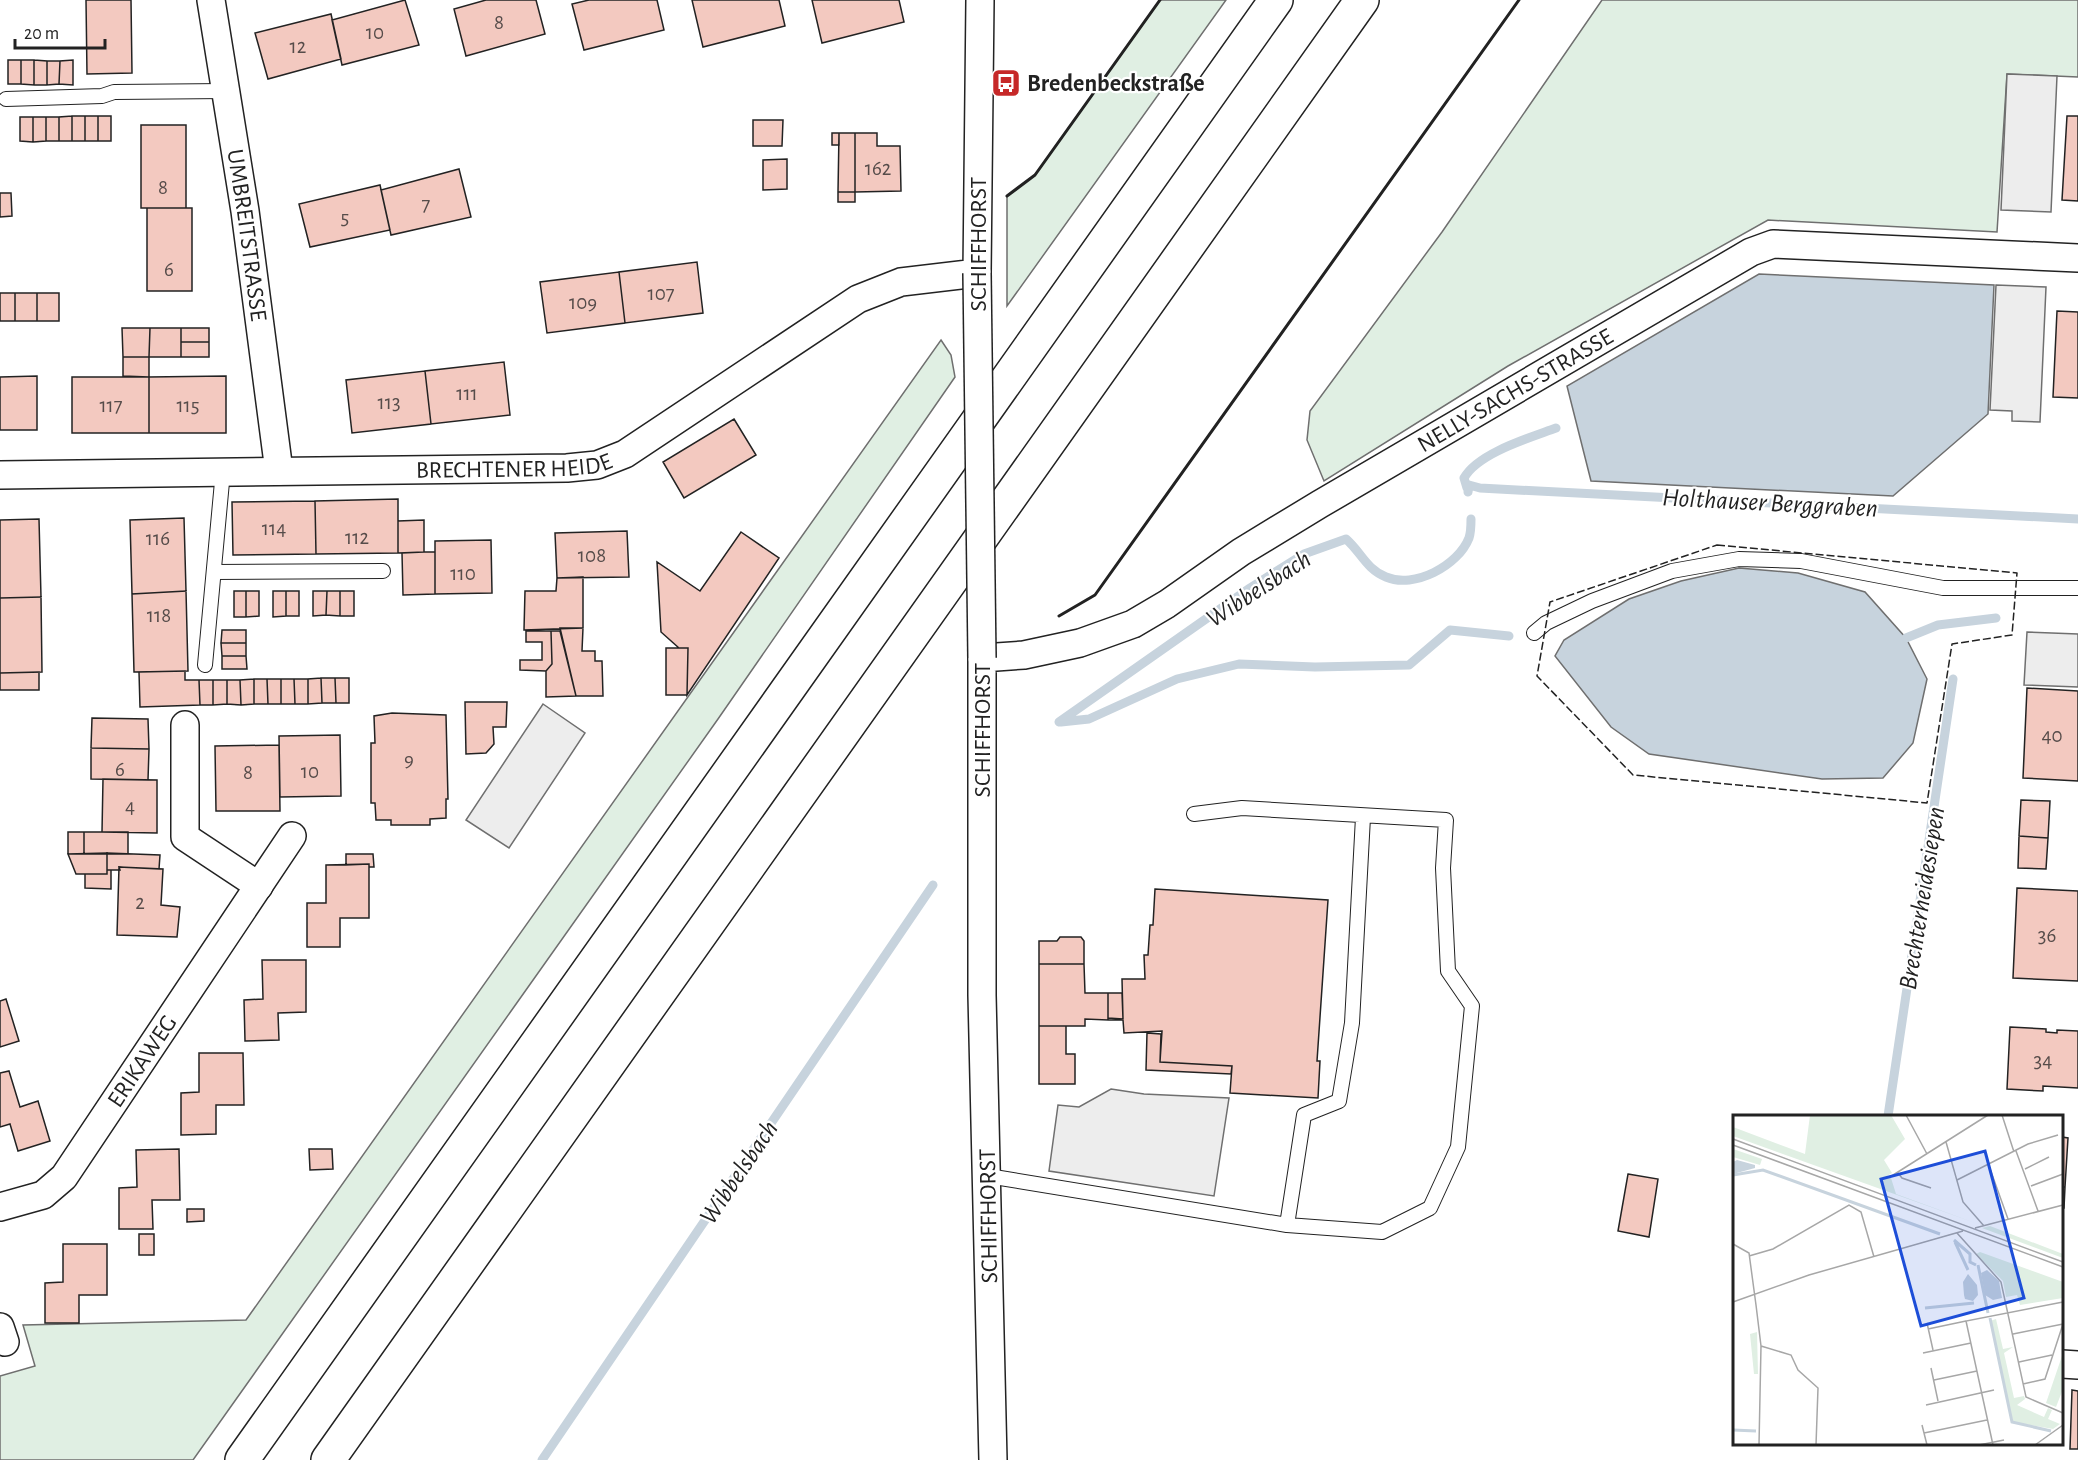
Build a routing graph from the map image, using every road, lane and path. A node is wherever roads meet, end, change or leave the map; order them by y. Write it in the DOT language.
graph roads {
  1 [pos="980,0"];
  2 [pos="1276,0"];
  3 [pos="1362,0"];
  4 [pos="214,1"];
  5 [pos="226,91"];
  6 [pos="6,99"];
  7 [pos="2078,258"];
  8 [pos="970,273"];
  9 [pos="223,471"];
  10 [pos="279,471"];
  11 [pos="0,475"];
  12 [pos="383,571"];
  13 [pos="214,572"];
  14 [pos="2078,588"];
  15 [pos="1534,633"];
  16 [pos="982,658"];
  17 [pos="205,666"];
  18 [pos="184,725"];
  19 [pos="1194,814"];
  20 [pos="1363,817"];
  21 [pos="292,836"];
  22 [pos="259,886"];
  23 [pos="988,1176"];
  24 [pos="0,1207"];
  25 [pos="1287,1225"];
  26 [pos="2063,1364"];
  27 [pos="2078,1365"];
  28 [pos="242,1460"];
  29 [pos="328,1460"];
  30 [pos="993,1460"];
  1 -- 8 [label="street, SCHIFFHORST"];
  2 -- 28 [label="highway"];
  3 -- 29 [label="highway"];
  4 -- 5 [label="street, UMBREITSTRASSE"];
  5 -- 6 [label="lane"];
  5 -- 10 [label="street, UMBREITSTRASSE"];
  7 -- 16 [label="street, NELLY-SACHS-STRASSE"];
  8 -- 10 [label="street, BRECHTENER HEIDE"];
  8 -- 16 [label="street, SCHIFFHORST, bridge"];
  9 -- 10 [label="street, BRECHTENER HEIDE"];
  9 -- 11 [label="street, BRECHTENER HEIDE"];
  9 -- 13 [label="lane"];
  12 -- 13 [label="lane"];
  13 -- 17 [label="lane"];
  14 -- 15 [label="lane"];
  16 -- 23 [label="street, SCHIFFHORST"];
  18 -- 22 [label="street"];
  19 -- 20 [label="lane"];
  20 -- 25 [label="lane"];
  20 -- 25 [label="lane"];
  21 -- 22 [label="street, ERIKAWEG"];
  22 -- 24 [label="street, ERIKAWEG"];
  23 -- 25 [label="lane"];
  23 -- 30 [label="street, SCHIFFHORST"];
  26 -- 27 [label="street"];
}
